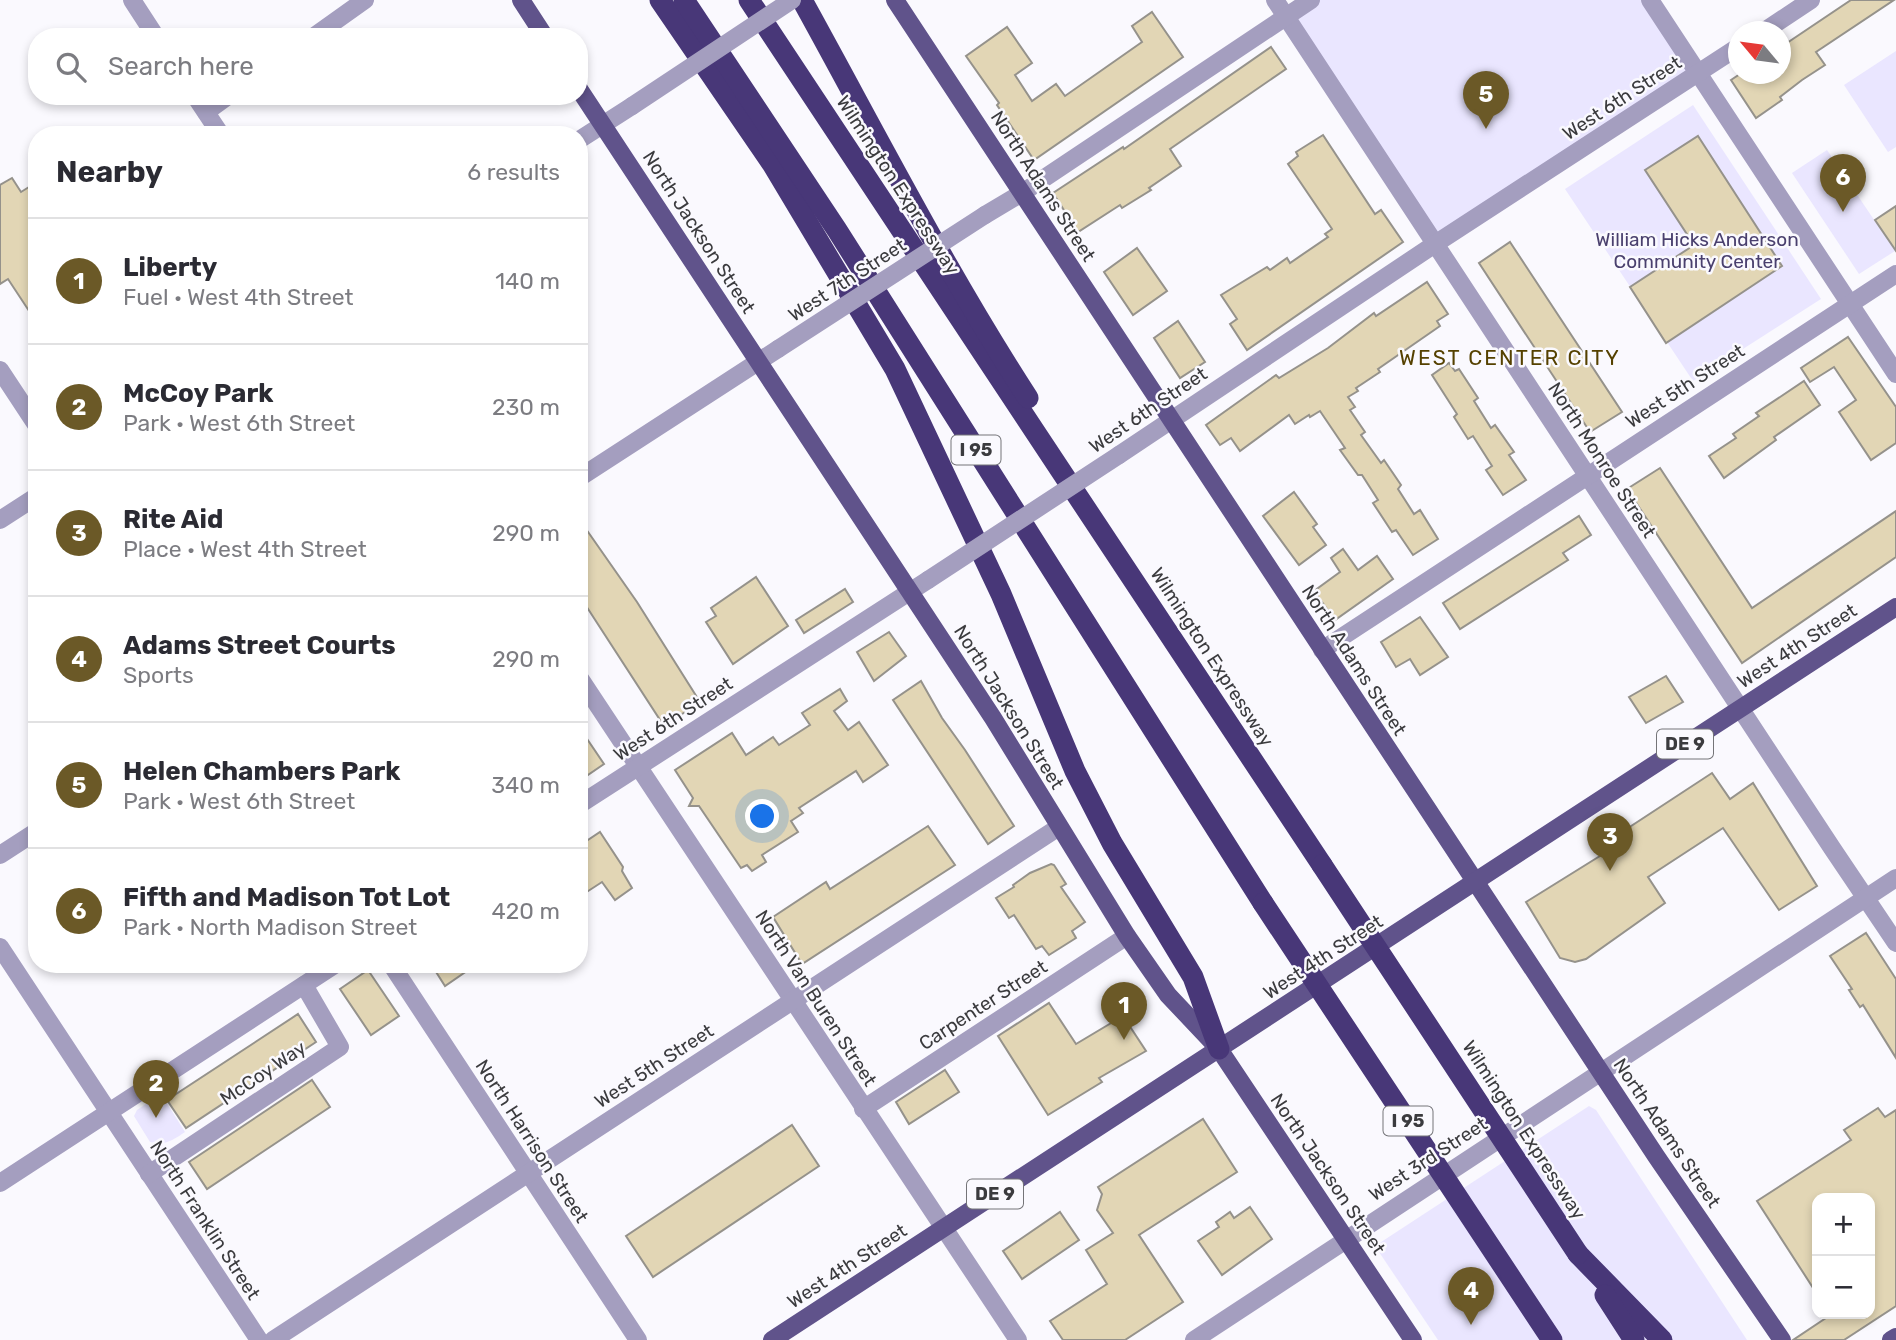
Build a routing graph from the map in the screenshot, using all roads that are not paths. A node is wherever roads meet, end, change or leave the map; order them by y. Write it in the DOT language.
graph roads {
  1 [pos="132,0"];
  2 [pos="365,0"];
  3 [pos="521,0"];
  4 [pos="660,0"];
  5 [pos="684,0"];
  6 [pos="749,0"];
  7 [pos="792,0"];
  8 [pos="802,0"];
  9 [pos="895,0"];
  10 [pos="1275,0"];
  11 [pos="1311,0"];
  12 [pos="1650,0"];
  13 [pos="1811,0"];
  14 [pos="1286,17"];
  15 [pos="1780,21"];
  16 [pos="150,28"];
  17 [pos="326,28"];
  18 [pos="539,28"];
  19 [pos="1728,54"];
  20 [pos="1698,73"];
  21 [pos="588,102"];
  22 [pos="201,105"];
  23 [pos="216,105"];
  24 [pos="206,112"];
  25 [pos="603,124"];
  26 [pos="215,126"];
  27 [pos="588,134"];
  28 [pos="1022,193"];
  29 [pos="1435,244"];
  30 [pos="1896,274"];
  31 [pos="1850,304"];
  32 [pos="759,361"];
  33 [pos="0,370"];
  34 [pos="1896,374"];
  35 [pos="28,412"];
  36 [pos="1171,420"];
  37 [pos="588,472"];
  38 [pos="1587,475"];
  39 [pos="28,502"];
  40 [pos="0,520"];
  41 [pos="1126,566"];
  42 [pos="910,592"];
  43 [pos="1896,607"];
  44 [pos="1322,650"];
  45 [pos="588,691"];
  46 [pos="1740,708"];
  47 [pos="638,767"];
  48 [pos="588,799"];
  49 [pos="1059,827"];
  50 [pos="28,837"];
  51 [pos="0,855"];
  52 [pos="1896,878"];
  53 [pos="1475,882"];
  54 [pos="1865,898"];
  55 [pos="1127,936"];
  56 [pos="1896,943"];
  57 [pos="0,947"];
  58 [pos="322,973"];
  59 [pos="397,973"];
  60 [pos="304,985"];
  61 [pos="793,1001"];
  62 [pos="1219,1049"];
  63 [pos="1600,1072"];
  64 [pos="863,1109"];
  65 [pos="109,1112"];
  66 [pos="528,1173"];
  67 [pos="149,1174"];
  68 [pos="0,1184"];
  69 [pos="944,1227"];
  70 [pos="1346,1238"];
  71 [pos="1578,1254"];
  72 [pos="1896,1337"];
  73 [pos="258,1340"];
  74 [pos="273,1340"];
  75 [pos="638,1340"];
  76 [pos="772,1340"];
  77 [pos="1018,1340"];
  78 [pos="1194,1340"];
  79 [pos="1413,1340"];
  80 [pos="1552,1340"];
  81 [pos="1634,1340"];
  82 [pos="1662,1340"];
  83 [pos="1782,1340"];
  84 [pos="1891,1340"];
  1 -- 16 [label="street"];
  2 -- 17 [label="street"];
  3 -- 18 [label="main road"];
  4 -- 62 [label="highway"];
  5 -- 80 [label="highway, I 95, bridge"];
  6 -- 41 [label="highway, Wilmington Expressway"];
  7 -- 25 [label="street, bridge"];
  8 -- 41 [label="highway"];
  9 -- 28 [label="main road, North Adams Street"];
  10 -- 14 [label="street, North Monroe Street"];
  11 -- 14 [label="street, West 7th Street"];
  12 -- 20 [label="street"];
  13 -- 15 [label="street"];
  14 -- 28 [label="street, West 7th Street"];
  14 -- 29 [label="street, North Monroe Street"];
  19 -- 20 [label="street, West 6th Street"];
  20 -- 29 [label="street, West 6th Street"];
  20 -- 31 [label="street"];
  21 -- 25 [label="main road, North Jackson Street"];
  22 -- 24 [label="street"];
  23 -- 24 [label="street"];
  24 -- 26 [label="street"];
  25 -- 27 [label="street"];
  25 -- 32 [label="main road, North Jackson Street"];
  28 -- 32 [label="street, West 7th Street, bridge"];
  28 -- 36 [label="main road, North Adams Street"];
  29 -- 36 [label="street, West 6th Street"];
  29 -- 38 [label="street, North Monroe Street"];
  30 -- 31 [label="street, West 5th Street"];
  31 -- 34 [label="street"];
  31 -- 38 [label="street, West 5th Street"];
  32 -- 37 [label="street, West 7th Street"];
  32 -- 42 [label="main road, North Jackson Street"];
  33 -- 35 [label="street"];
  36 -- 42 [label="street, West 6th Street, bridge"];
  36 -- 44 [label="main road, North Adams Street"];
  38 -- 44 [label="street, West 5th Street"];
  38 -- 46 [label="street, North Monroe Street"];
  39 -- 40 [label="street"];
  41 -- 71 [label="highway, Wilmington Expressway, bridge"];
  42 -- 47 [label="street, West 6th Street"];
  42 -- 49 [label="main road, North Jackson Street"];
  43 -- 46 [label="main road, West 4th Street / DE 9"];
  44 -- 53 [label="main road, North Adams Street"];
  45 -- 47 [label="street, North Van Buren Street"];
  46 -- 53 [label="main road, West 4th Street / DE 9"];
  46 -- 54 [label="street, North Monroe Street"];
  47 -- 48 [label="street, West 6th Street"];
  47 -- 61 [label="street, North Van Buren Street"];
  49 -- 55 [label="main road, North Jackson Street"];
  49 -- 61 [label="street, West 5th Street"];
  50 -- 51 [label="street"];
  52 -- 54 [label="street, West 3rd Street"];
  53 -- 62 [label="main road, West 4th Street / DE 9"];
  53 -- 63 [label="main road, North Adams Street"];
  54 -- 56 [label="street, North Monroe Street"];
  54 -- 63 [label="street, West 3rd Street"];
  55 -- 62 [label="main road, North Jackson Street"];
  55 -- 64 [label="street, Carpenter Street"];
  57 -- 65 [label="street, North Franklin Street"];
  58 -- 60 [label="street"];
  59 -- 66 [label="street, North Harrison Street"];
  60 -- 65 [label="street"];
  60 -- 67 [label="street, McCoy Way"];
  61 -- 64 [label="street, North Van Buren Street"];
  61 -- 66 [label="street, West 5th Street"];
  62 -- 69 [label="main road, West 4th Street / DE 9"];
  62 -- 70 [label="main road, North Jackson Street"];
  63 -- 70 [label="street, West 3rd Street"];
  63 -- 83 [label="main road, North Adams Street"];
  64 -- 69 [label="street, North Van Buren Street"];
  65 -- 67 [label="street, North Franklin Street"];
  65 -- 68 [label="street"];
  66 -- 74 [label="street, West 5th Street"];
  66 -- 75 [label="street, North Harrison Street"];
  67 -- 73 [label="street, North Franklin Street"];
  69 -- 76 [label="main road, West 4th Street / DE 9"];
  69 -- 77 [label="street, North Van Buren Street"];
  70 -- 78 [label="street, West 3rd Street"];
  70 -- 79 [label="main road, North Jackson Street"];
  71 -- 81 [label="highway, Wilmington Expressway"];
  71 -- 82 [label="highway"];
  72 -- 84 [label="main road"];
}
